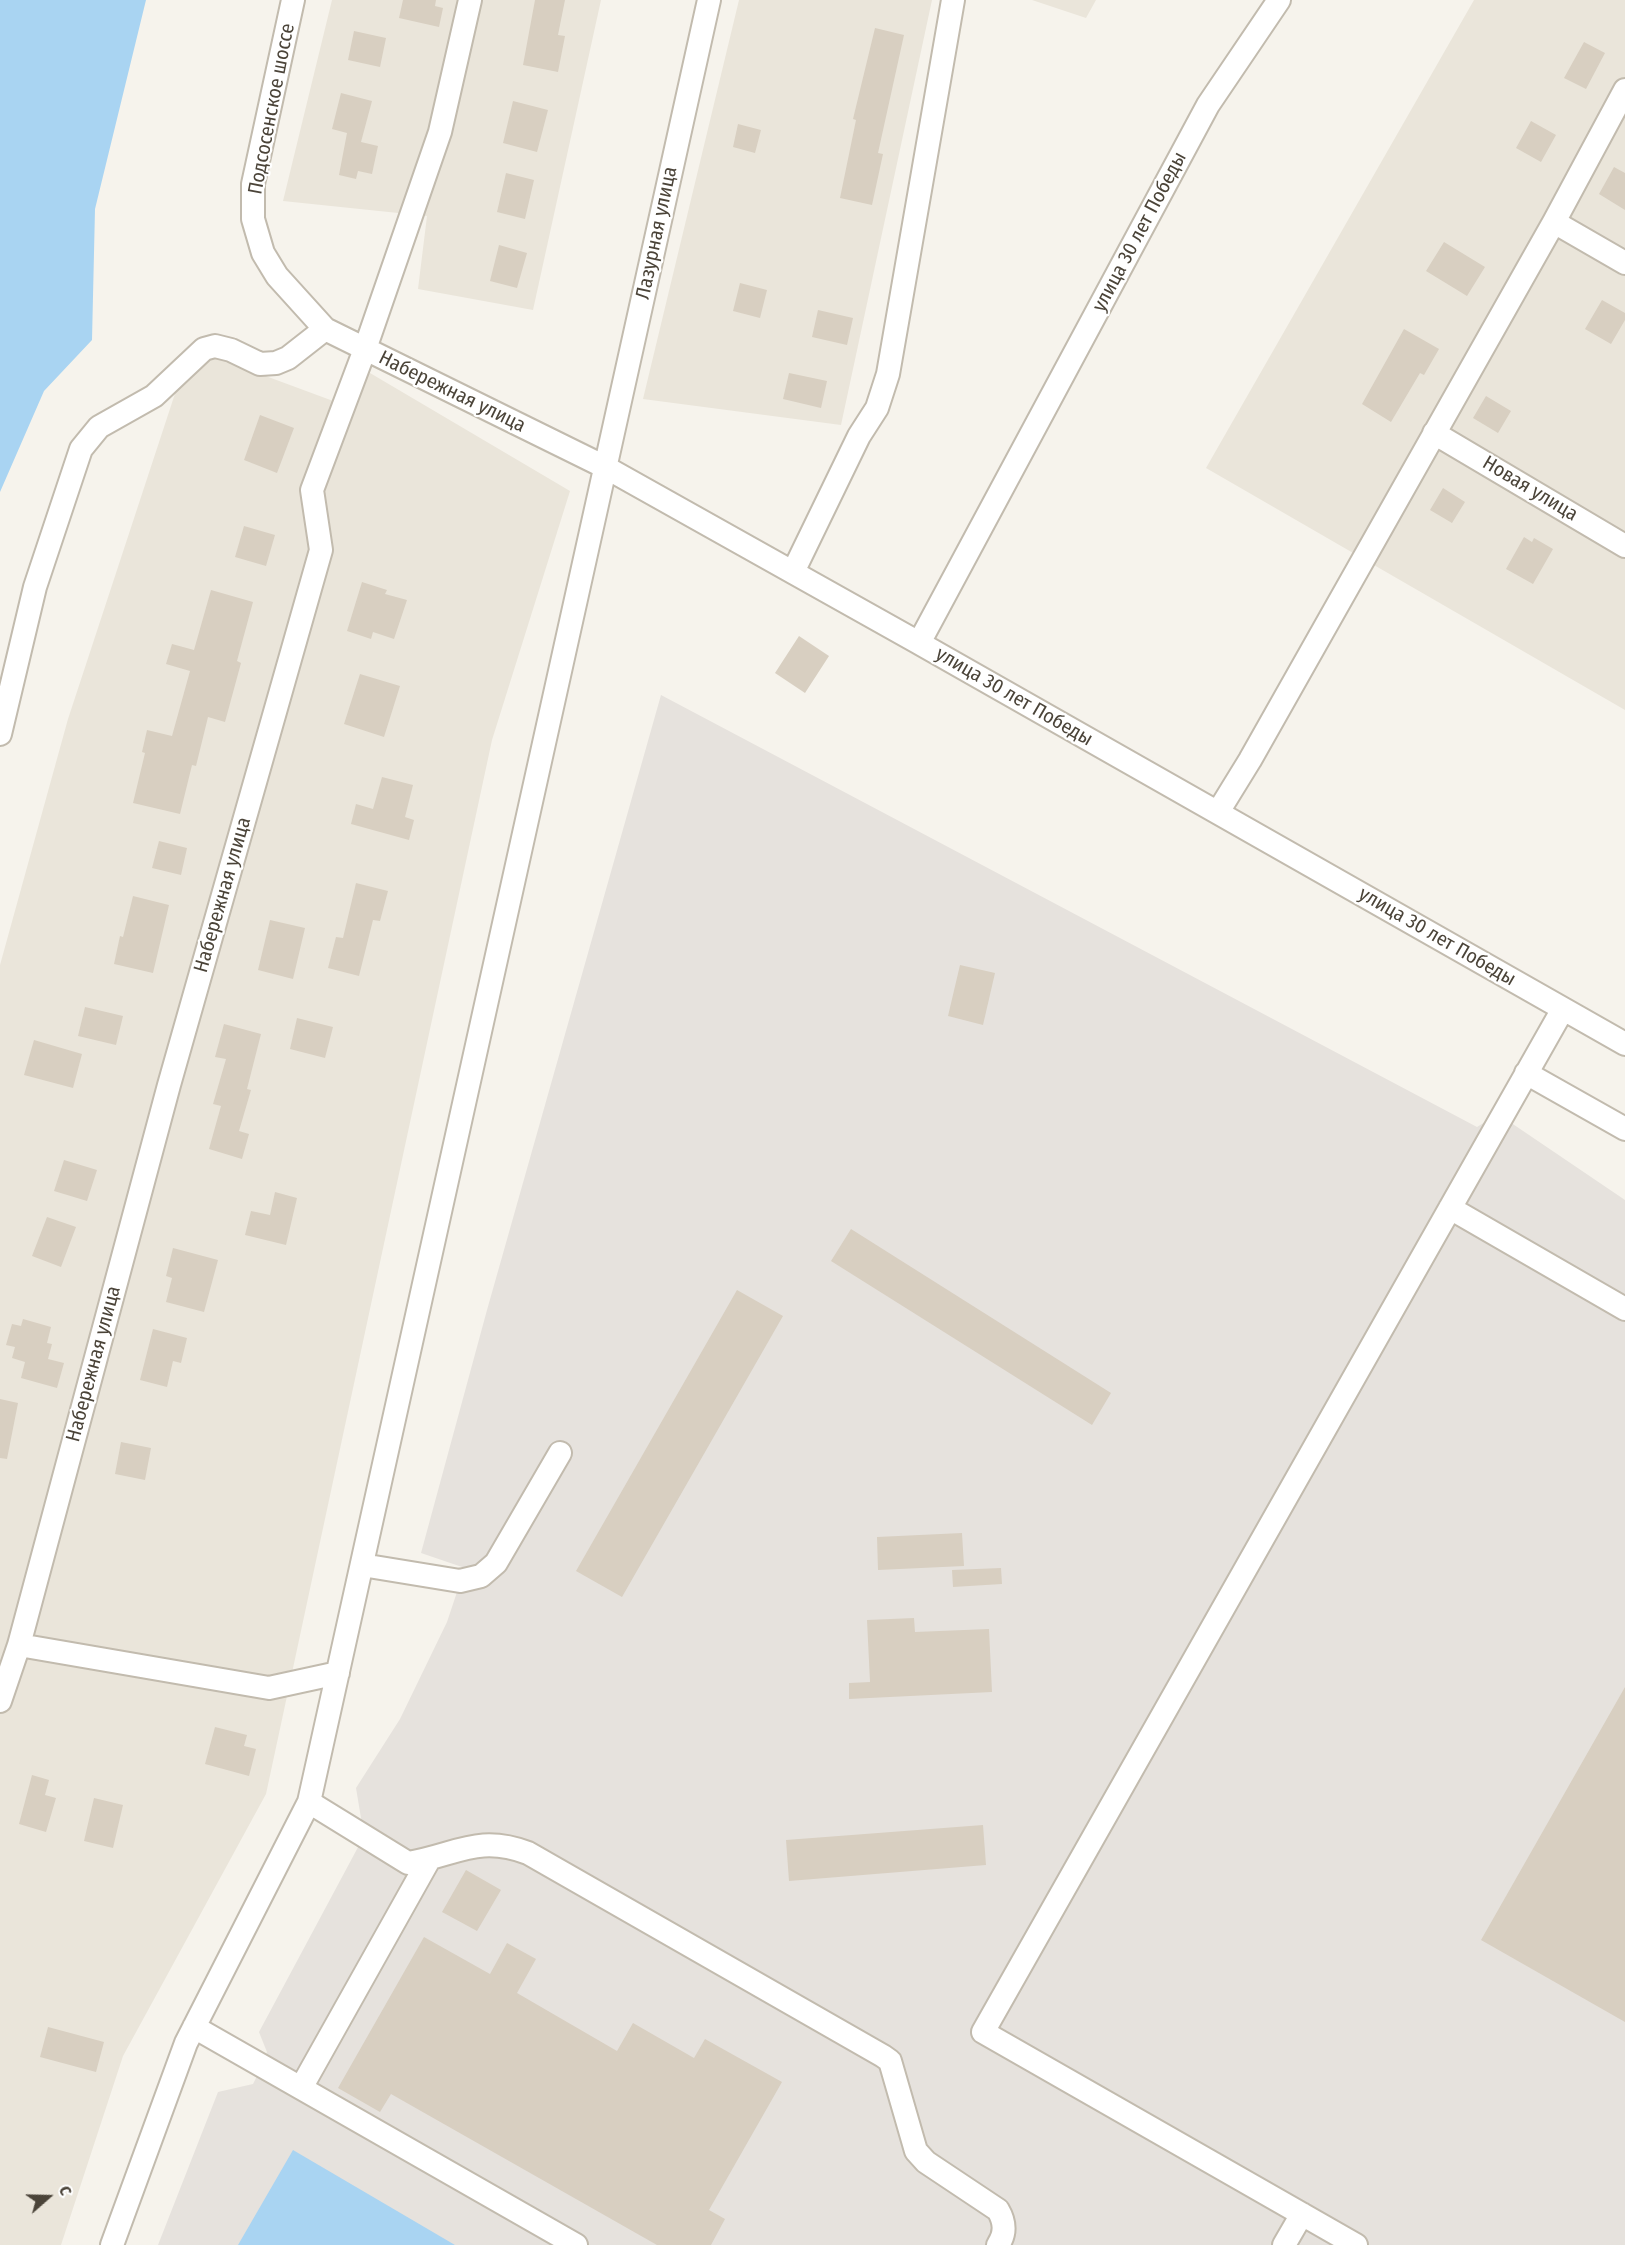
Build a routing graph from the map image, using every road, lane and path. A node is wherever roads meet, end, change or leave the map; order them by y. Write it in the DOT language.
graph roads {
  1 [pos="293,0"];
  2 [pos="470,0"];
  3 [pos="709,0"];
  4 [pos="953,0"];
  5 [pos="1279,0"];
  6 [pos="1625,90"];
  7 [pos="1554,222"];
  8 [pos="1625,263"];
  9 [pos="325,329"];
  10 [pos="365,349"];
  11 [pos="1434,433"];
  12 [pos="605,466"];
  13 [pos="1625,546"];
  14 [pos="793,572"];
  15 [pos="919,643"];
  16 [pos="0,734"];
  17 [pos="1218,812"];
  18 [pos="1563,1009"];
  19 [pos="1625,1044"];
  20 [pos="1526,1073"];
  21 [pos="1625,1129"];
  22 [pos="1450,1208"];
  23 [pos="1625,1309"];
  24 [pos="560,1453"];
  25 [pos="362,1565"];
  26 [pos="19,1645"];
  27 [pos="338,1673"];
  28 [pos="0,1701"];
  29 [pos="309,1802"];
  30 [pos="430,1858"];
  31 [pos="194,2027"];
  32 [pos="301,2088"];
  33 [pos="1302,2214"];
  34 [pos="112,2245"];
  35 [pos="576,2245"];
  36 [pos="998,2245"];
  37 [pos="1284,2245"];
  38 [pos="1356,2245"];
  1 -- 9 [label="street, Подсосенское шоссе"];
  2 -- 10 [label="street"];
  3 -- 12 [label="street, Лазурная улица"];
  4 -- 14 [label="street"];
  5 -- 15 [label="street, улица 30 лет Победы"];
  6 -- 7 [label="street"];
  7 -- 8 [label="street"];
  7 -- 11 [label="street"];
  9 -- 10 [label="street, Подсосенское шоссе"];
  9 -- 16 [label="street"];
  10 -- 12 [label="street, Набережная улица"];
  10 -- 26 [label="street, Набережная улица"];
  11 -- 13 [label="street, Новая улица"];
  11 -- 17 [label="street"];
  12 -- 14 [label="street, Набережная улица"];
  12 -- 25 [label="street, Лазурная улица"];
  14 -- 15 [label="street, Набережная улица"];
  15 -- 17 [label="street, улица 30 лет Победы"];
  17 -- 18 [label="street, улица 30 лет Победы"];
  18 -- 19 [label="street, улица 30 лет Победы"];
  18 -- 20 [label="street"];
  20 -- 21 [label="street"];
  20 -- 22 [label="street"];
  22 -- 23 [label="street"];
  22 -- 33 [label="street"];
  24 -- 25 [label="street"];
  25 -- 27 [label="street, Лазурная улица"];
  26 -- 27 [label="street"];
  26 -- 28 [label="street, Набережная улица"];
  27 -- 29 [label="street, Лазурная улица"];
  29 -- 30 [label="street"];
  29 -- 31 [label="street, Лазурная улица"];
  30 -- 32 [label="street"];
  30 -- 36 [label="street"];
  31 -- 32 [label="street"];
  31 -- 34 [label="street, Лазурная улица"];
  32 -- 35 [label="street"];
  33 -- 37 [label="street"];
  33 -- 38 [label="street"];
}
